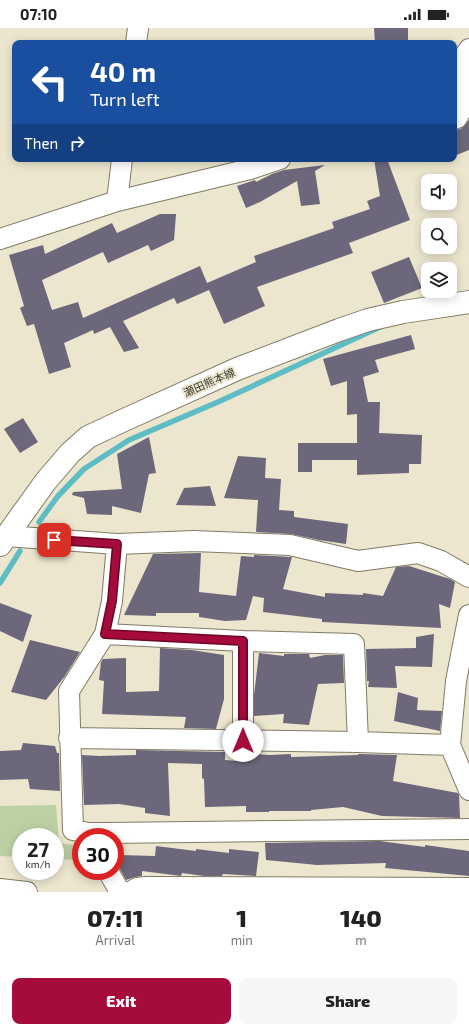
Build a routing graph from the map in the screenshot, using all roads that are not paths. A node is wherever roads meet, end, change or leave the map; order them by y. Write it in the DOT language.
graph roads {
  1 [pos="138,28"];
  2 [pos="136,40"];
  3 [pos="469,49"];
  4 [pos="457,118"];
  5 [pos="122,162"];
  6 [pos="271,162"];
  7 [pos="117,201"];
  8 [pos="0,239"];
  9 [pos="469,302"];
  10 [pos="3,541"];
  11 [pos="117,544"];
  12 [pos="469,577"];
  13 [pos="469,615"];
  14 [pos="105,634"];
  15 [pos="243,641"];
  16 [pos="69,738"];
  17 [pos="243,741"];
  18 [pos="358,742"];
  19 [pos="450,745"];
  20 [pos="469,790"];
  21 [pos="73,828"];
  22 [pos="469,829"];
  23 [pos="124,835"];
  24 [pos="113,880"];
  25 [pos="0,888"];
  26 [pos="467,889"];
  27 [pos="27,892"];
  28 [pos="120,892"];
  29 [pos="130,892"];
  1 -- 2 [label="street"];
  3 -- 4 [label="street"];
  5 -- 7 [label="street"];
  6 -- 7 [label="street"];
  7 -- 8 [label="street"];
  9 -- 10 [label="main road, 瀬田熊本線"];
  10 -- 11 [label="street"];
  11 -- 12 [label="street"];
  11 -- 14 [label="street"];
  13 -- 19 [label="street"];
  14 -- 15 [label="street"];
  14 -- 16 [label="street"];
  15 -- 17 [label="street"];
  15 -- 18 [label="street"];
  16 -- 17 [label="street"];
  16 -- 21 [label="street"];
  17 -- 18 [label="street"];
  18 -- 19 [label="street"];
  19 -- 20 [label="street"];
  22 -- 23 [label="street"];
  24 -- 28 [label="street"];
  25 -- 27 [label="street"];
  26 -- 29 [label="street"];
}
